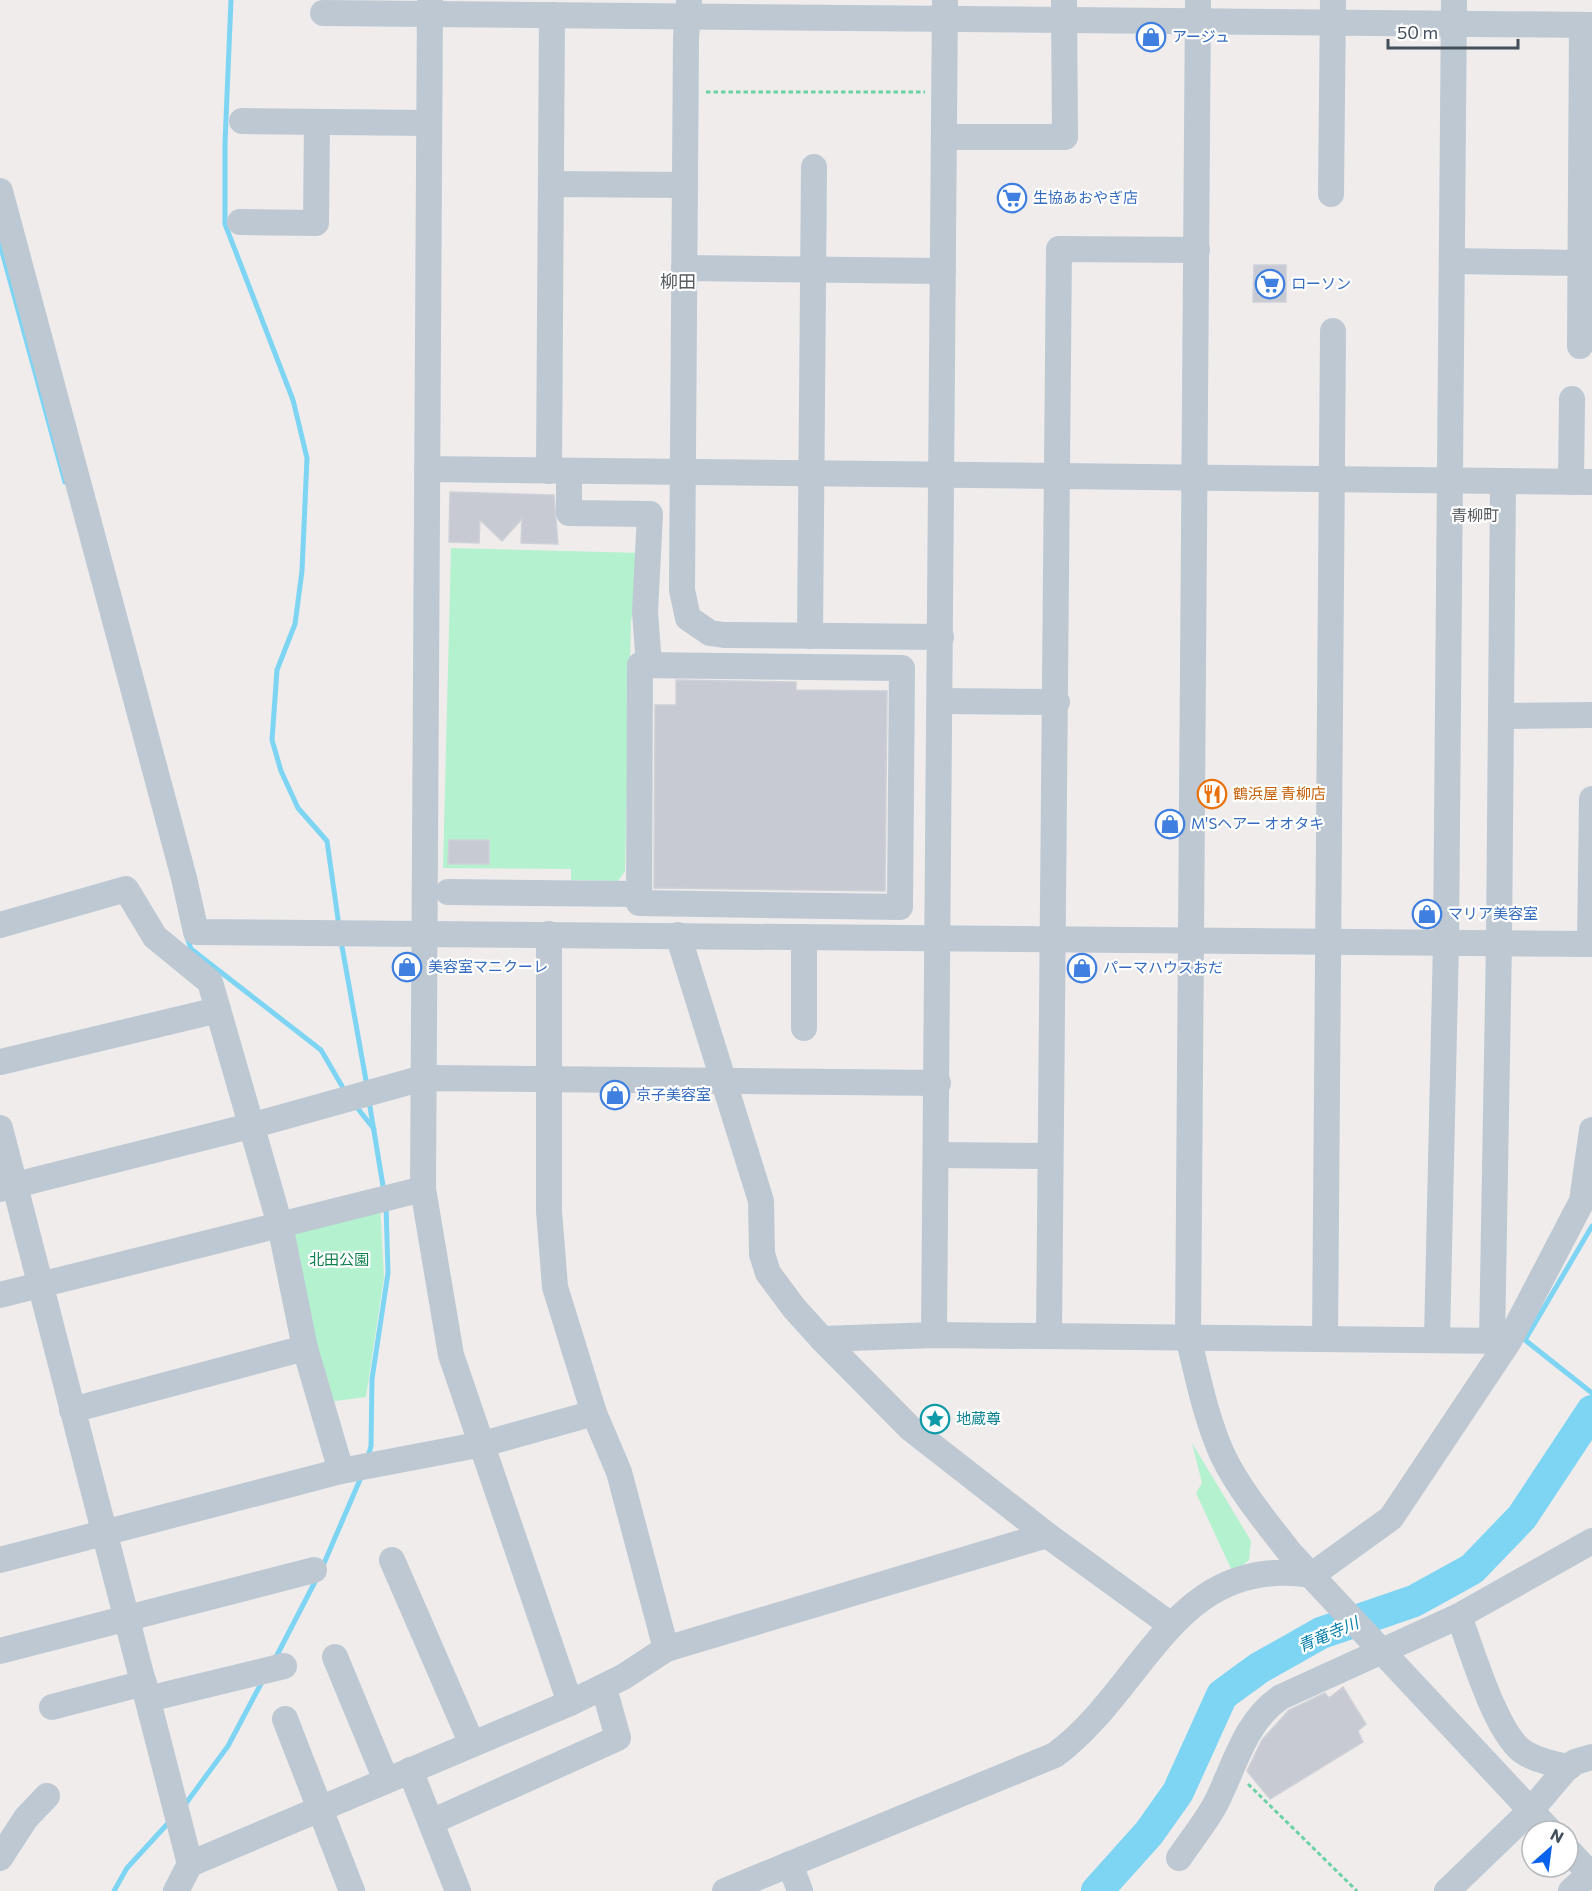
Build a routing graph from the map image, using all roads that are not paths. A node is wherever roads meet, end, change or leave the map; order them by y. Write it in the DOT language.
graph roads {
  1 [pos="430,7"];
  2 [pos="689,8"];
  3 [pos="816,9"];
  4 [pos="945,9"];
  5 [pos="1064,10"];
  6 [pos="1198,11"];
  7 [pos="1333,11"];
  8 [pos="1454,12"];
  9 [pos="323,13"];
  10 [pos="552,15"];
  11 [pos="1587,25"];
  12 [pos="242,121"];
  13 [pos="317,122"];
  14 [pos="429,123"];
  15 [pos="944,137"];
  16 [pos="814,167"];
  17 [pos="551,184"];
  18 [pos="685,185"];
  19 [pos="0,191"];
  20 [pos="1331,194"];
  21 [pos="240,222"];
  22 [pos="1197,250"];
  23 [pos="1452,261"];
  24 [pos="1580,263"];
  25 [pos="684,268"];
  26 [pos="813,269"];
  27 [pos="943,271"];
  28 [pos="1333,331"];
  29 [pos="1580,346"];
  30 [pos="1572,399"];
  31 [pos="427,469"];
  32 [pos="559,471"];
  33 [pos="683,473"];
  34 [pos="812,474"];
  35 [pos="942,474"];
  36 [pos="1058,476"];
  37 [pos="1195,477"];
  38 [pos="1332,479"];
  39 [pos="1450,480"];
  40 [pos="1503,481"];
  41 [pos="1581,482"];
  42 [pos="650,559"];
  43 [pos="682,559"];
  44 [pos="810,636"];
  45 [pos="941,637"];
  46 [pos="649,665"];
  47 [pos="940,701"];
  48 [pos="1056,702"];
  49 [pos="1592,715"];
  50 [pos="1501,716"];
  51 [pos="1592,799"];
  52 [pos="448,892"];
  53 [pos="478,892"];
  54 [pos="639,894"];
  55 [pos="668,903"];
  56 [pos="877,906"];
  57 [pos="0,925"];
  58 [pos="423,933"];
  59 [pos="477,933"];
  60 [pos="549,934"];
  61 [pos="673,935"];
  62 [pos="804,937"];
  63 [pos="877,937"];
  64 [pos="939,938"];
  65 [pos="1055,938"];
  66 [pos="1191,940"];
  67 [pos="1446,942"];
  68 [pos="1499,942"];
  69 [pos="1328,943"];
  70 [pos="1591,944"];
  71 [pos="218,1010"];
  72 [pos="804,1028"];
  73 [pos="0,1062"];
  74 [pos="423,1078"];
  75 [pos="549,1078"];
  76 [pos="725,1082"];
  77 [pos="938,1083"];
  78 [pos="250,1126"];
  79 [pos="0,1128"];
  80 [pos="1592,1130"];
  81 [pos="936,1155"];
  82 [pos="1050,1156"];
  83 [pos="7,1187"];
  84 [pos="423,1188"];
  85 [pos="1592,1214"];
  86 [pos="280,1225"];
  87 [pos="1564,1264"];
  88 [pos="39,1285"];
  89 [pos="0,1295"];
  90 [pos="934,1335"];
  91 [pos="1049,1336"];
  92 [pos="1188,1337"];
  93 [pos="822,1339"];
  94 [pos="1325,1339"];
  95 [pos="1437,1339"];
  96 [pos="1500,1341"];
  97 [pos="305,1348"];
  98 [pos="72,1410"];
  99 [pos="594,1413"];
  100 [pos="483,1444"];
  101 [pos="341,1471"];
  102 [pos="104,1532"];
  103 [pos="1047,1535"];
  104 [pos="1592,1541"];
  105 [pos="0,1560"];
  106 [pos="392,1560"];
  107 [pos="314,1569"];
  108 [pos="1312,1575"];
  109 [pos="1459,1617"];
  110 [pos="127,1618"];
  111 [pos="1171,1625"];
  112 [pos="666,1649"];
  113 [pos="0,1651"];
  114 [pos="1383,1651"];
  115 [pos="335,1657"];
  116 [pos="284,1666"];
  117 [pos="604,1688"];
  118 [pos="146,1691"];
  119 [pos="570,1703"];
  120 [pos="52,1707"];
  121 [pos="285,1719"];
  122 [pos="472,1744"];
  123 [pos="1581,1762"];
  124 [pos="410,1770"];
  125 [pos="386,1780"];
  126 [pos="47,1796"];
  127 [pos="318,1809"];
  128 [pos="1531,1810"];
  129 [pos="1540,1819"];
  130 [pos="431,1822"];
  131 [pos="0,1858"];
  132 [pos="1179,1858"];
  133 [pos="1580,1863"];
  134 [pos="190,1864"];
  135 [pos="790,1864"];
  136 [pos="1591,1875"];
  137 [pos="176,1891"];
  138 [pos="352,1891"];
  139 [pos="458,1891"];
  140 [pos="724,1891"];
  141 [pos="800,1891"];
  142 [pos="1447,1891"];
  143 [pos="1571,1891"];
  1 -- 9 [label="street"];
  1 -- 10 [label="street"];
  1 -- 14 [label="street"];
  2 -- 3 [label="street"];
  2 -- 10 [label="street"];
  2 -- 18 [label="street"];
  3 -- 4 [label="street"];
  4 -- 5 [label="street"];
  4 -- 15 [label="street"];
  5 -- 6 [label="street"];
  5 -- 15 [label="street"];
  6 -- 7 [label="street"];
  6 -- 22 [label="street"];
  7 -- 8 [label="street"];
  7 -- 20 [label="street"];
  8 -- 11 [label="street"];
  8 -- 23 [label="street"];
  10 -- 17 [label="street"];
  11 -- 24 [label="street"];
  12 -- 13 [label="street"];
  13 -- 14 [label="street"];
  13 -- 21 [label="street"];
  14 -- 31 [label="street"];
  15 -- 27 [label="street"];
  16 -- 26 [label="street"];
  17 -- 18 [label="street"];
  17 -- 32 [label="street"];
  18 -- 25 [label="street"];
  19 -- 58 [label="street"];
  22 -- 36 [label="street"];
  22 -- 37 [label="street"];
  23 -- 24 [label="street"];
  23 -- 39 [label="street"];
  24 -- 29 [label="street"];
  25 -- 26 [label="street"];
  25 -- 33 [label="street"];
  26 -- 27 [label="street"];
  26 -- 34 [label="street"];
  27 -- 35 [label="street"];
  28 -- 38 [label="street"];
  30 -- 41 [label="street"];
  31 -- 32 [label="street"];
  31 -- 58 [label="street"];
  32 -- 33 [label="street"];
  32 -- 42 [label="street"];
  33 -- 34 [label="street"];
  33 -- 43 [label="street"];
  34 -- 35 [label="street"];
  34 -- 44 [label="street"];
  35 -- 36 [label="street"];
  35 -- 45 [label="street"];
  36 -- 37 [label="street"];
  36 -- 48 [label="street"];
  37 -- 38 [label="street"];
  37 -- 66 [label="street"];
  38 -- 39 [label="street"];
  38 -- 69 [label="street"];
  39 -- 40 [label="street"];
  39 -- 67 [label="street"];
  40 -- 41 [label="street"];
  40 -- 50 [label="street"];
  42 -- 43 [label="street"];
  42 -- 46 [label="street"];
  43 -- 44 [label="street"];
  44 -- 45 [label="street"];
  45 -- 47 [label="street"];
  46 -- 54 [label="street"];
  46 -- 56 [label="street"];
  47 -- 48 [label="street"];
  47 -- 64 [label="street"];
  48 -- 65 [label="street"];
  49 -- 50 [label="street"];
  50 -- 68 [label="street"];
  51 -- 70 [label="street"];
  52 -- 53 [label="street"];
  53 -- 54 [label="street"];
  53 -- 59 [label="street"];
  54 -- 55 [label="street"];
  55 -- 56 [label="street"];
  55 -- 61 [label="street"];
  56 -- 63 [label="street"];
  57 -- 71 [label="street"];
  58 -- 59 [label="street"];
  58 -- 74 [label="street"];
  59 -- 60 [label="street"];
  60 -- 61 [label="street"];
  60 -- 75 [label="street"];
  61 -- 62 [label="street"];
  61 -- 76 [label="street"];
  62 -- 63 [label="street"];
  62 -- 72 [label="street"];
  63 -- 64 [label="street"];
  64 -- 65 [label="street"];
  64 -- 77 [label="street"];
  65 -- 66 [label="street"];
  65 -- 82 [label="street"];
  66 -- 69 [label="street"];
  66 -- 92 [label="street"];
  67 -- 68 [label="street"];
  67 -- 69 [label="street"];
  67 -- 95 [label="street"];
  68 -- 70 [label="street"];
  68 -- 96 [label="street"];
  69 -- 94 [label="street"];
  71 -- 73 [label="street"];
  71 -- 78 [label="street"];
  74 -- 75 [label="street"];
  74 -- 78 [label="street"];
  74 -- 84 [label="street"];
  75 -- 76 [label="street"];
  75 -- 99 [label="street"];
  76 -- 77 [label="street"];
  76 -- 93 [label="street"];
  77 -- 81 [label="street"];
  78 -- 83 [label="street"];
  78 -- 86 [label="street"];
  79 -- 83 [label="street"];
  80 -- 96 [label="street"];
  81 -- 82 [label="street"];
  81 -- 90 [label="street"];
  82 -- 91 [label="street"];
  83 -- 88 [label="street"];
  84 -- 86 [label="street"];
  84 -- 100 [label="street"];
  85 -- 87 [label="street"];
  86 -- 88 [label="street"];
  86 -- 97 [label="street"];
  88 -- 89 [label="street"];
  88 -- 98 [label="street"];
  90 -- 91 [label="street"];
  90 -- 93 [label="street"];
  91 -- 92 [label="street"];
  92 -- 94 [label="street"];
  92 -- 108 [label="street"];
  93 -- 103 [label="street"];
  94 -- 95 [label="street"];
  95 -- 96 [label="street"];
  96 -- 108 [label="street"];
  97 -- 98 [label="street"];
  97 -- 101 [label="street"];
  98 -- 102 [label="street"];
  99 -- 100 [label="street"];
  99 -- 112 [label="street"];
  100 -- 101 [label="street"];
  100 -- 119 [label="street"];
  101 -- 102 [label="street"];
  102 -- 105 [label="street"];
  102 -- 110 [label="street"];
  103 -- 111 [label="street"];
  103 -- 112 [label="street"];
  104 -- 109 [label="street"];
  106 -- 122 [label="street"];
  107 -- 110 [label="street"];
  108 -- 111 [label="street"];
  108 -- 114 [label="street"];
  109 -- 114 [label="street"];
  109 -- 123 [label="street"];
  110 -- 113 [label="street"];
  110 -- 118 [label="street"];
  111 -- 135 [label="street"];
  112 -- 117 [label="street"];
  114 -- 128 [label="street"];
  114 -- 132 [label="street"];
  115 -- 125 [label="street"];
  116 -- 118 [label="street"];
  117 -- 119 [label="street"];
  117 -- 130 [label="street"];
  118 -- 120 [label="street"];
  118 -- 134 [label="street"];
  119 -- 122 [label="street"];
  121 -- 127 [label="street"];
  122 -- 124 [label="street"];
  123 -- 128 [label="street"];
  124 -- 125 [label="street"];
  124 -- 130 [label="street"];
  125 -- 127 [label="street"];
  126 -- 131 [label="street"];
  127 -- 134 [label="street"];
  127 -- 138 [label="street"];
  128 -- 129 [label="street"];
  128 -- 142 [label="street"];
  130 -- 139 [label="street"];
  133 -- 136 [label="street"];
  134 -- 137 [label="street"];
  135 -- 140 [label="street"];
  135 -- 141 [label="street"];
  136 -- 143 [label="street"];
}
